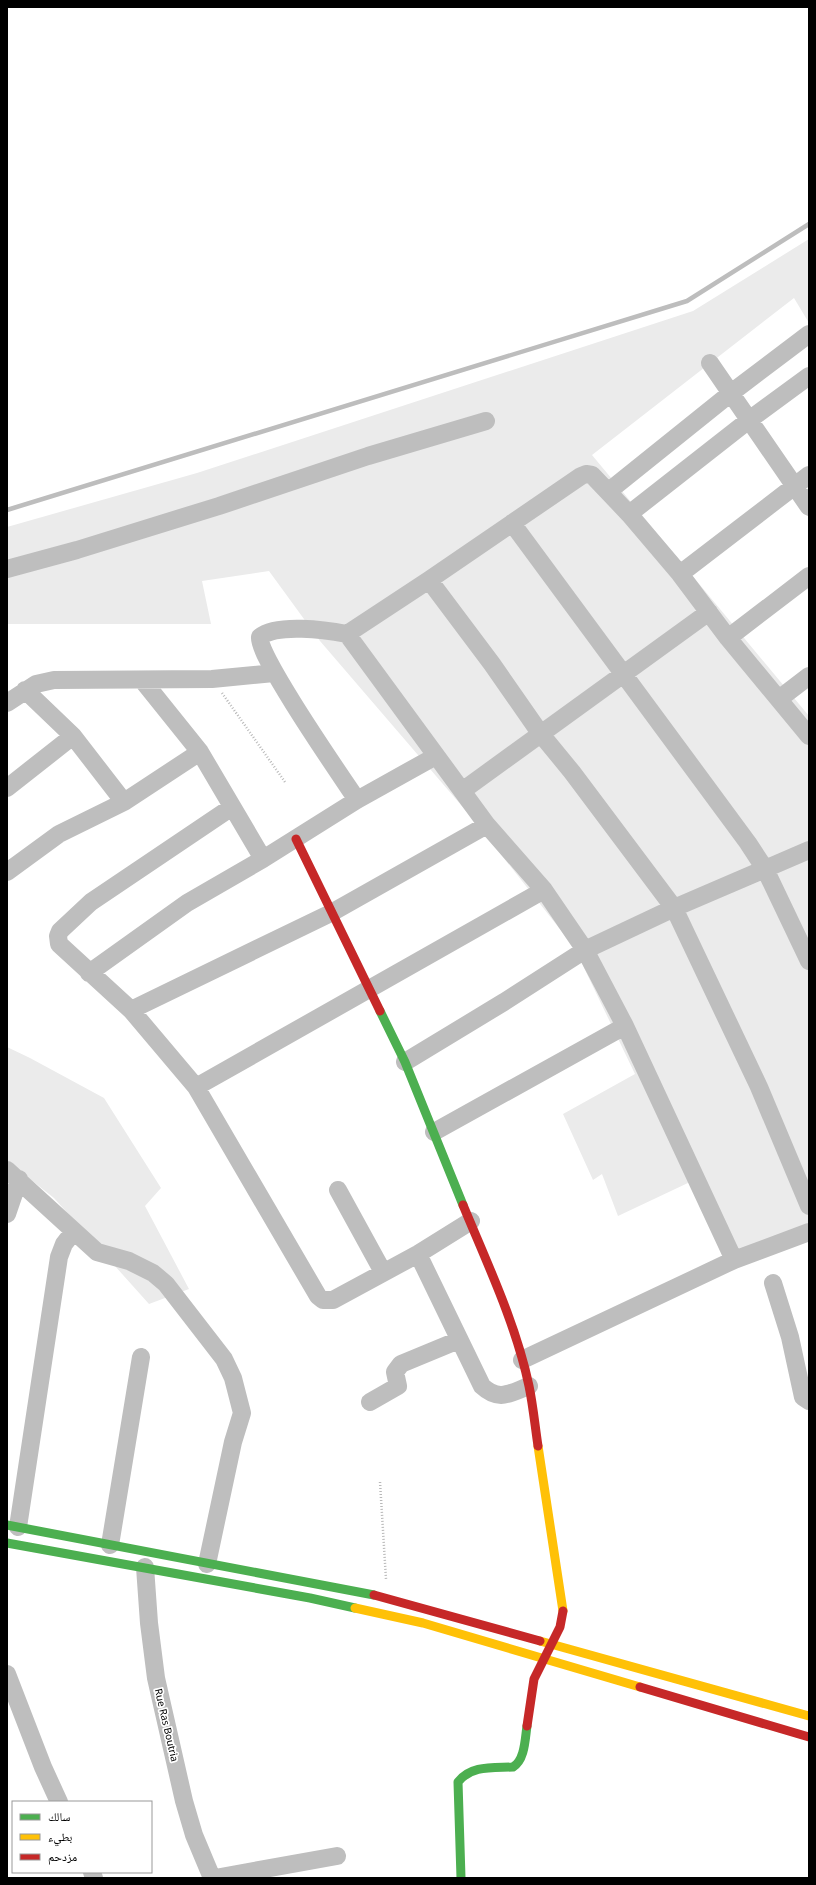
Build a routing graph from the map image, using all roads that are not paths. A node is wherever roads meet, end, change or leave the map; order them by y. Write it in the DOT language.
graph roads {
  1 [pos="809,334"];
  2 [pos="710,363"];
  3 [pos="809,376"];
  4 [pos="731,393"];
  5 [pos="749,420"];
  6 [pos="486,421"];
  7 [pos="809,475"];
  8 [pos="794,486"];
  9 [pos="608,491"];
  10 [pos="809,507"];
  11 [pos="629,514"];
  12 [pos="512,523"];
  13 [pos="7,569"];
  14 [pos="680,574"];
  15 [pos="809,576"];
  16 [pos="429,580"];
  17 [pos="709,612"];
  18 [pos="347,634"];
  19 [pos="728,638"];
  20 [pos="274,673"];
  21 [pos="625,673"];
  22 [pos="809,676"];
  23 [pos="142,680"];
  24 [pos="25,690"];
  25 [pos="779,699"];
  26 [pos="7,703"];
  27 [pos="540,733"];
  28 [pos="73,736"];
  29 [pos="809,736"];
  30 [pos="200,752"];
  31 [pos="436,756"];
  32 [pos="7,788"];
  33 [pos="462,791"];
  34 [pos="357,800"];
  35 [pos="124,802"];
  36 [pos="232,807"];
  37 [pos="487,825"];
  38 [pos="296,839"];
  39 [pos="809,850"];
  40 [pos="264,859"];
  41 [pos="765,869"];
  42 [pos="7,872"];
  43 [pos="544,890"];
  44 [pos="674,908"];
  45 [pos="331,913"];
  46 [pos="585,950"];
  47 [pos="809,961"];
  48 [pos="89,973"];
  49 [pos="371,989"];
  50 [pos="131,1010"];
  51 [pos="625,1026"];
  52 [pos="405,1062"];
  53 [pos="196,1087"];
  54 [pos="434,1132"];
  55 [pos="13,1174"];
  56 [pos="338,1190"];
  57 [pos="809,1206"];
  58 [pos="7,1214"];
  59 [pos="471,1221"];
  60 [pos="74,1231"];
  61 [pos="809,1232"];
  62 [pos="418,1254"];
  63 [pos="734,1260"];
  64 [pos="383,1272"];
  65 [pos="773,1283"];
  66 [pos="460,1340"];
  67 [pos="142,1357"];
  68 [pos="522,1360"];
  69 [pos="529,1386"];
  70 [pos="809,1401"];
  71 [pos="370,1402"];
  72 [pos="12,1526"];
  73 [pos="7,1543"];
  74 [pos="110,1545"];
  75 [pos="207,1564"];
  76 [pos="145,1567"];
  77 [pos="552,1644"];
  78 [pos="543,1659"];
  79 [pos="7,1674"];
  80 [pos="809,1716"];
  81 [pos="809,1737"];
  82 [pos="60,1801"];
  83 [pos="338,1856"];
  84 [pos="212,1878"];
  85 [pos="215,1878"];
  86 [pos="461,1878"];
  1 -- 4 [label="street"];
  2 -- 4 [label="street"];
  3 -- 5 [label="street"];
  4 -- 5 [label="street"];
  4 -- 9 [label="street"];
  5 -- 8 [label="street"];
  5 -- 11 [label="street"];
  6 -- 13 [label="street"];
  7 -- 8 [label="street"];
  8 -- 10 [label="street"];
  8 -- 14 [label="street"];
  9 -- 11 [label="street"];
  9 -- 12 [label="street"];
  11 -- 14 [label="street"];
  12 -- 16 [label="street"];
  12 -- 21 [label="street"];
  14 -- 17 [label="street"];
  15 -- 19 [label="street"];
  16 -- 18 [label="street"];
  16 -- 27 [label="street"];
  17 -- 19 [label="street"];
  17 -- 21 [label="street"];
  18 -- 20 [label="street"];
  18 -- 31 [label="street"];
  19 -- 25 [label="street"];
  20 -- 23 [label="street"];
  20 -- 34 [label="street"];
  21 -- 27 [label="street"];
  21 -- 41 [label="street"];
  22 -- 25 [label="street"];
  23 -- 24 [label="street"];
  23 -- 30 [label="street"];
  24 -- 26 [label="street"];
  24 -- 28 [label="street"];
  25 -- 29 [label="street"];
  27 -- 33 [label="street"];
  27 -- 44 [label="street"];
  28 -- 32 [label="street"];
  28 -- 35 [label="street"];
  30 -- 35 [label="street"];
  30 -- 36 [label="street"];
  31 -- 33 [label="street"];
  31 -- 34 [label="street"];
  33 -- 37 [label="street"];
  34 -- 38 [label="street"];
  35 -- 42 [label="street"];
  36 -- 40 [label="street"];
  36 -- 48 [label="street"];
  37 -- 43 [label="street"];
  37 -- 45 [label="street"];
  38 -- 40 [label="street"];
  38 -- 45 [label="street"];
  39 -- 41 [label="street"];
  40 -- 48 [label="street"];
  41 -- 44 [label="street"];
  41 -- 47 [label="street"];
  43 -- 46 [label="street"];
  43 -- 49 [label="street"];
  44 -- 46 [label="street"];
  44 -- 57 [label="street"];
  45 -- 49 [label="street"];
  45 -- 50 [label="street"];
  46 -- 51 [label="street"];
  46 -- 52 [label="street"];
  48 -- 50 [label="street"];
  49 -- 52 [label="street"];
  49 -- 53 [label="street"];
  50 -- 53 [label="street"];
  51 -- 54 [label="street"];
  51 -- 63 [label="street"];
  52 -- 54 [label="street"];
  53 -- 64 [label="street"];
  54 -- 59 [label="street"];
  55 -- 58 [label="street"];
  55 -- 60 [label="street"];
  56 -- 64 [label="street"];
  59 -- 62 [label="street"];
  59 -- 68 [label="street"];
  60 -- 72 [label="street"];
  60 -- 75 [label="street"];
  61 -- 63 [label="street"];
  62 -- 64 [label="street"];
  62 -- 66 [label="street"];
  63 -- 68 [label="street"];
  65 -- 70 [label="street"];
  66 -- 69 [label="street"];
  66 -- 71 [label="street"];
  67 -- 74 [label="street"];
  68 -- 69 [label="street"];
  69 -- 77 [label="street"];
  72 -- 74 [label="street"];
  73 -- 76 [label="street"];
  74 -- 75 [label="street"];
  75 -- 77 [label="street"];
  76 -- 78 [label="street"];
  76 -- 84 [label="street, Rue Ras Boutria"];
  77 -- 78 [label="street"];
  77 -- 80 [label="street"];
  78 -- 81 [label="street"];
  78 -- 86 [label="street"];
  79 -- 82 [label="street"];
  83 -- 85 [label="street"];
}
